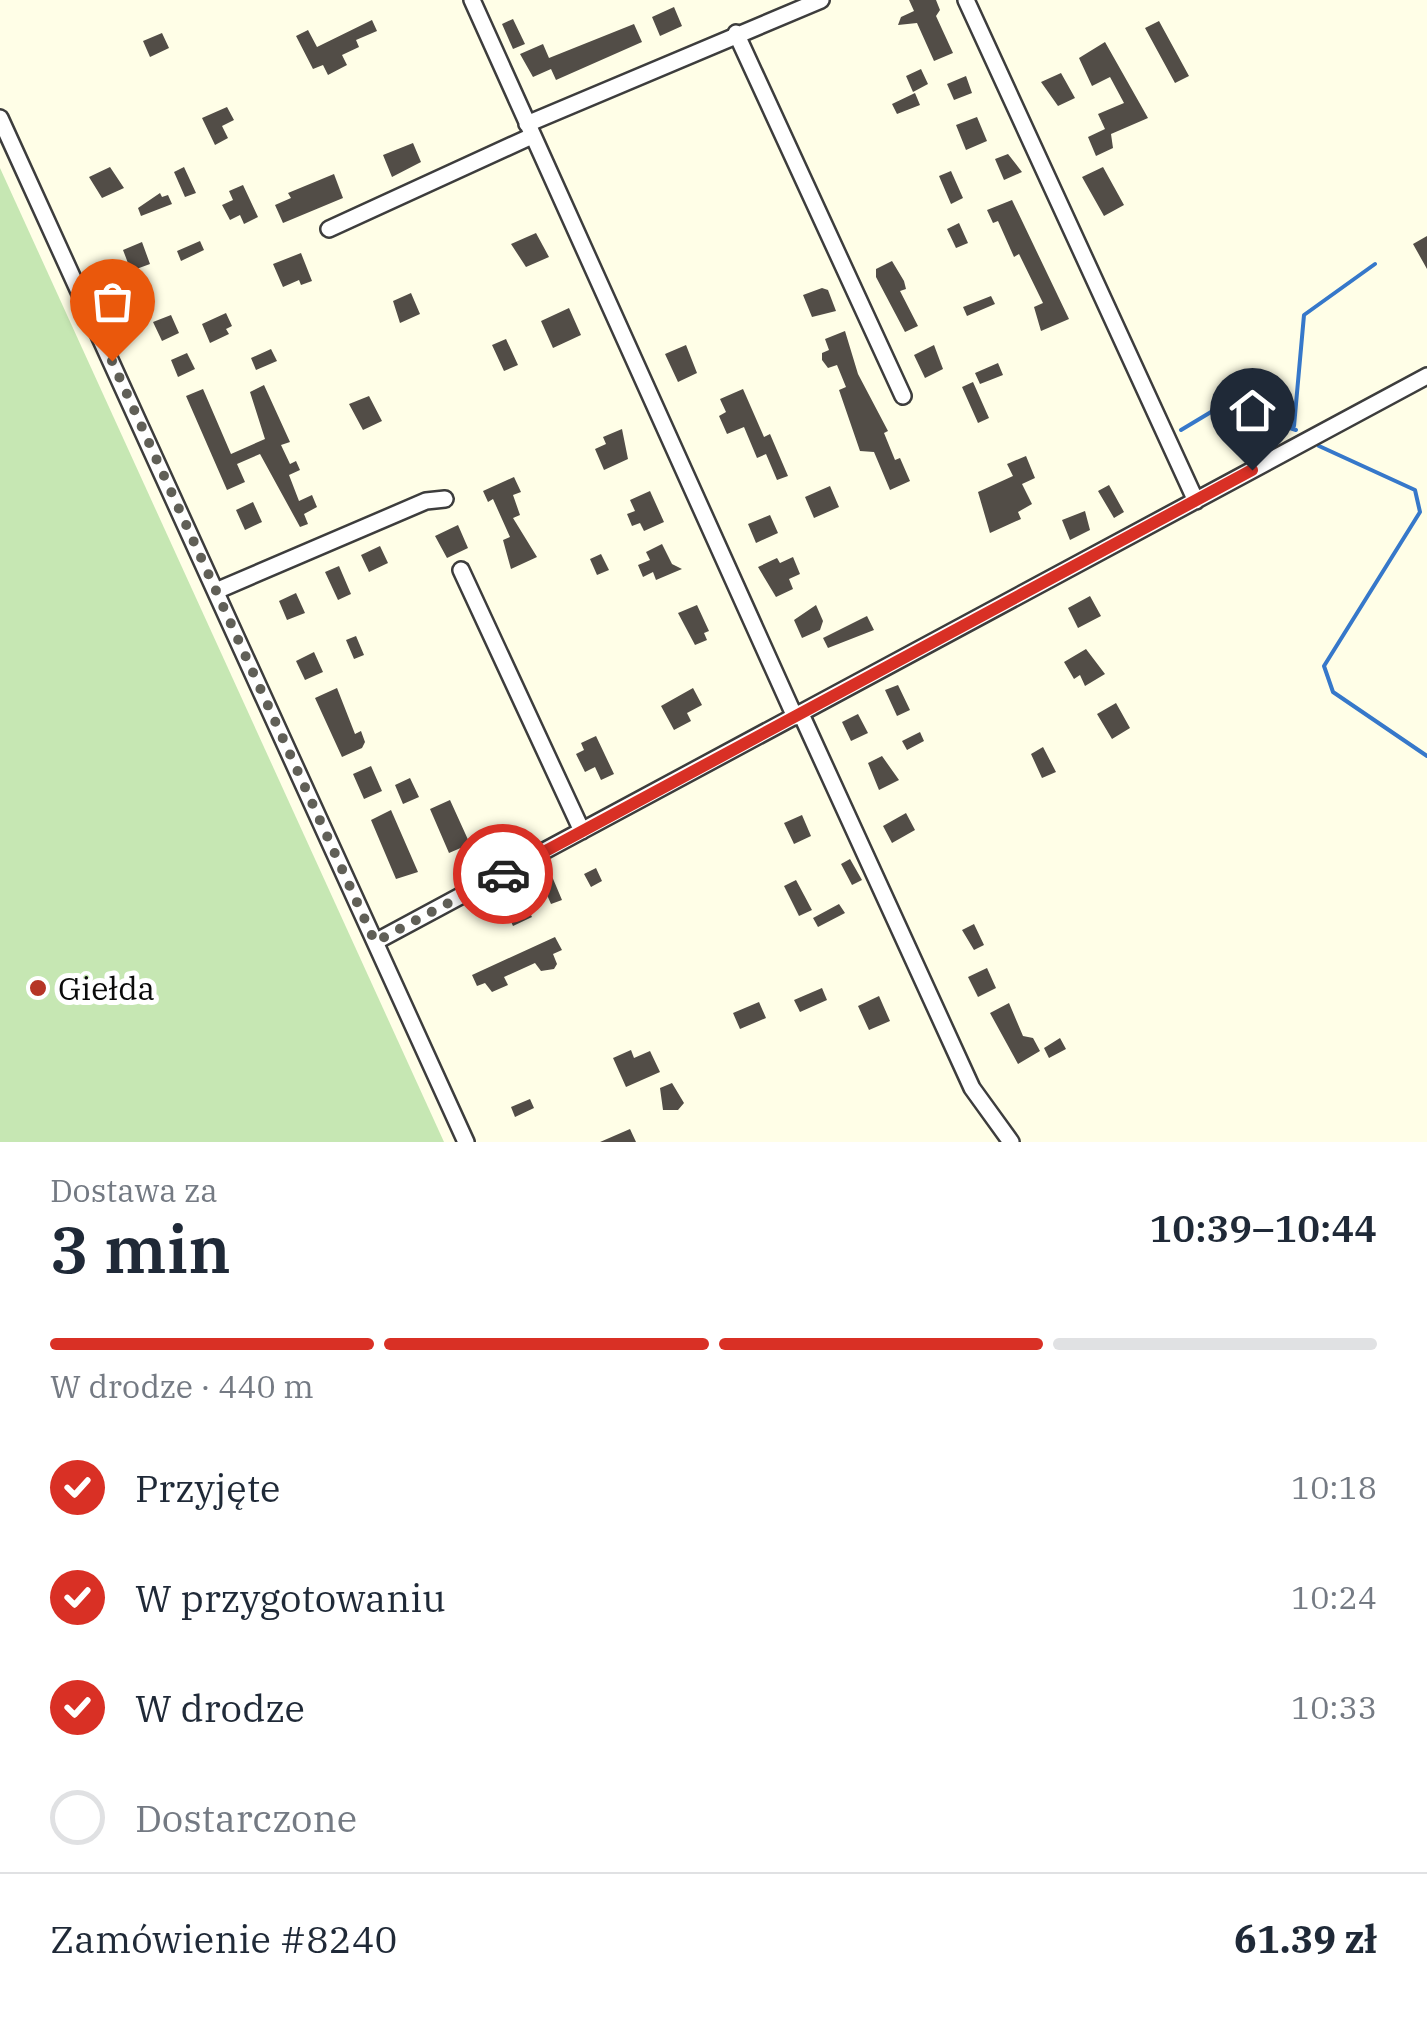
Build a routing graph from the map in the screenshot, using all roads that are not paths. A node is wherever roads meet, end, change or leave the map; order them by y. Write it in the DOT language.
graph roads {
  1 [pos="472,0"];
  2 [pos="821,0"];
  3 [pos="966,0"];
  4 [pos="736,34"];
  5 [pos="0,118"];
  6 [pos="530,130"];
  7 [pos="329,229"];
  8 [pos="1427,376"];
  9 [pos="902,396"];
  10 [pos="445,499"];
  11 [pos="1196,501"];
  12 [pos="460,570"];
  13 [pos="216,591"];
  14 [pos="798,716"];
  15 [pos="582,832"];
  16 [pos="375,942"];
  17 [pos="466,1142"];
  18 [pos="1011,1142"];
  1 -- 6 [label="street"];
  2 -- 4 [label="street"];
  3 -- 11 [label="street"];
  4 -- 6 [label="street"];
  4 -- 9 [label="street"];
  5 -- 13 [label="street"];
  6 -- 7 [label="street"];
  6 -- 14 [label="street"];
  8 -- 11 [label="street"];
  10 -- 13 [label="street"];
  11 -- 14 [label="street"];
  12 -- 15 [label="street"];
  13 -- 16 [label="street"];
  14 -- 15 [label="street"];
  14 -- 18 [label="street"];
  15 -- 16 [label="street"];
  16 -- 17 [label="street"];
}
